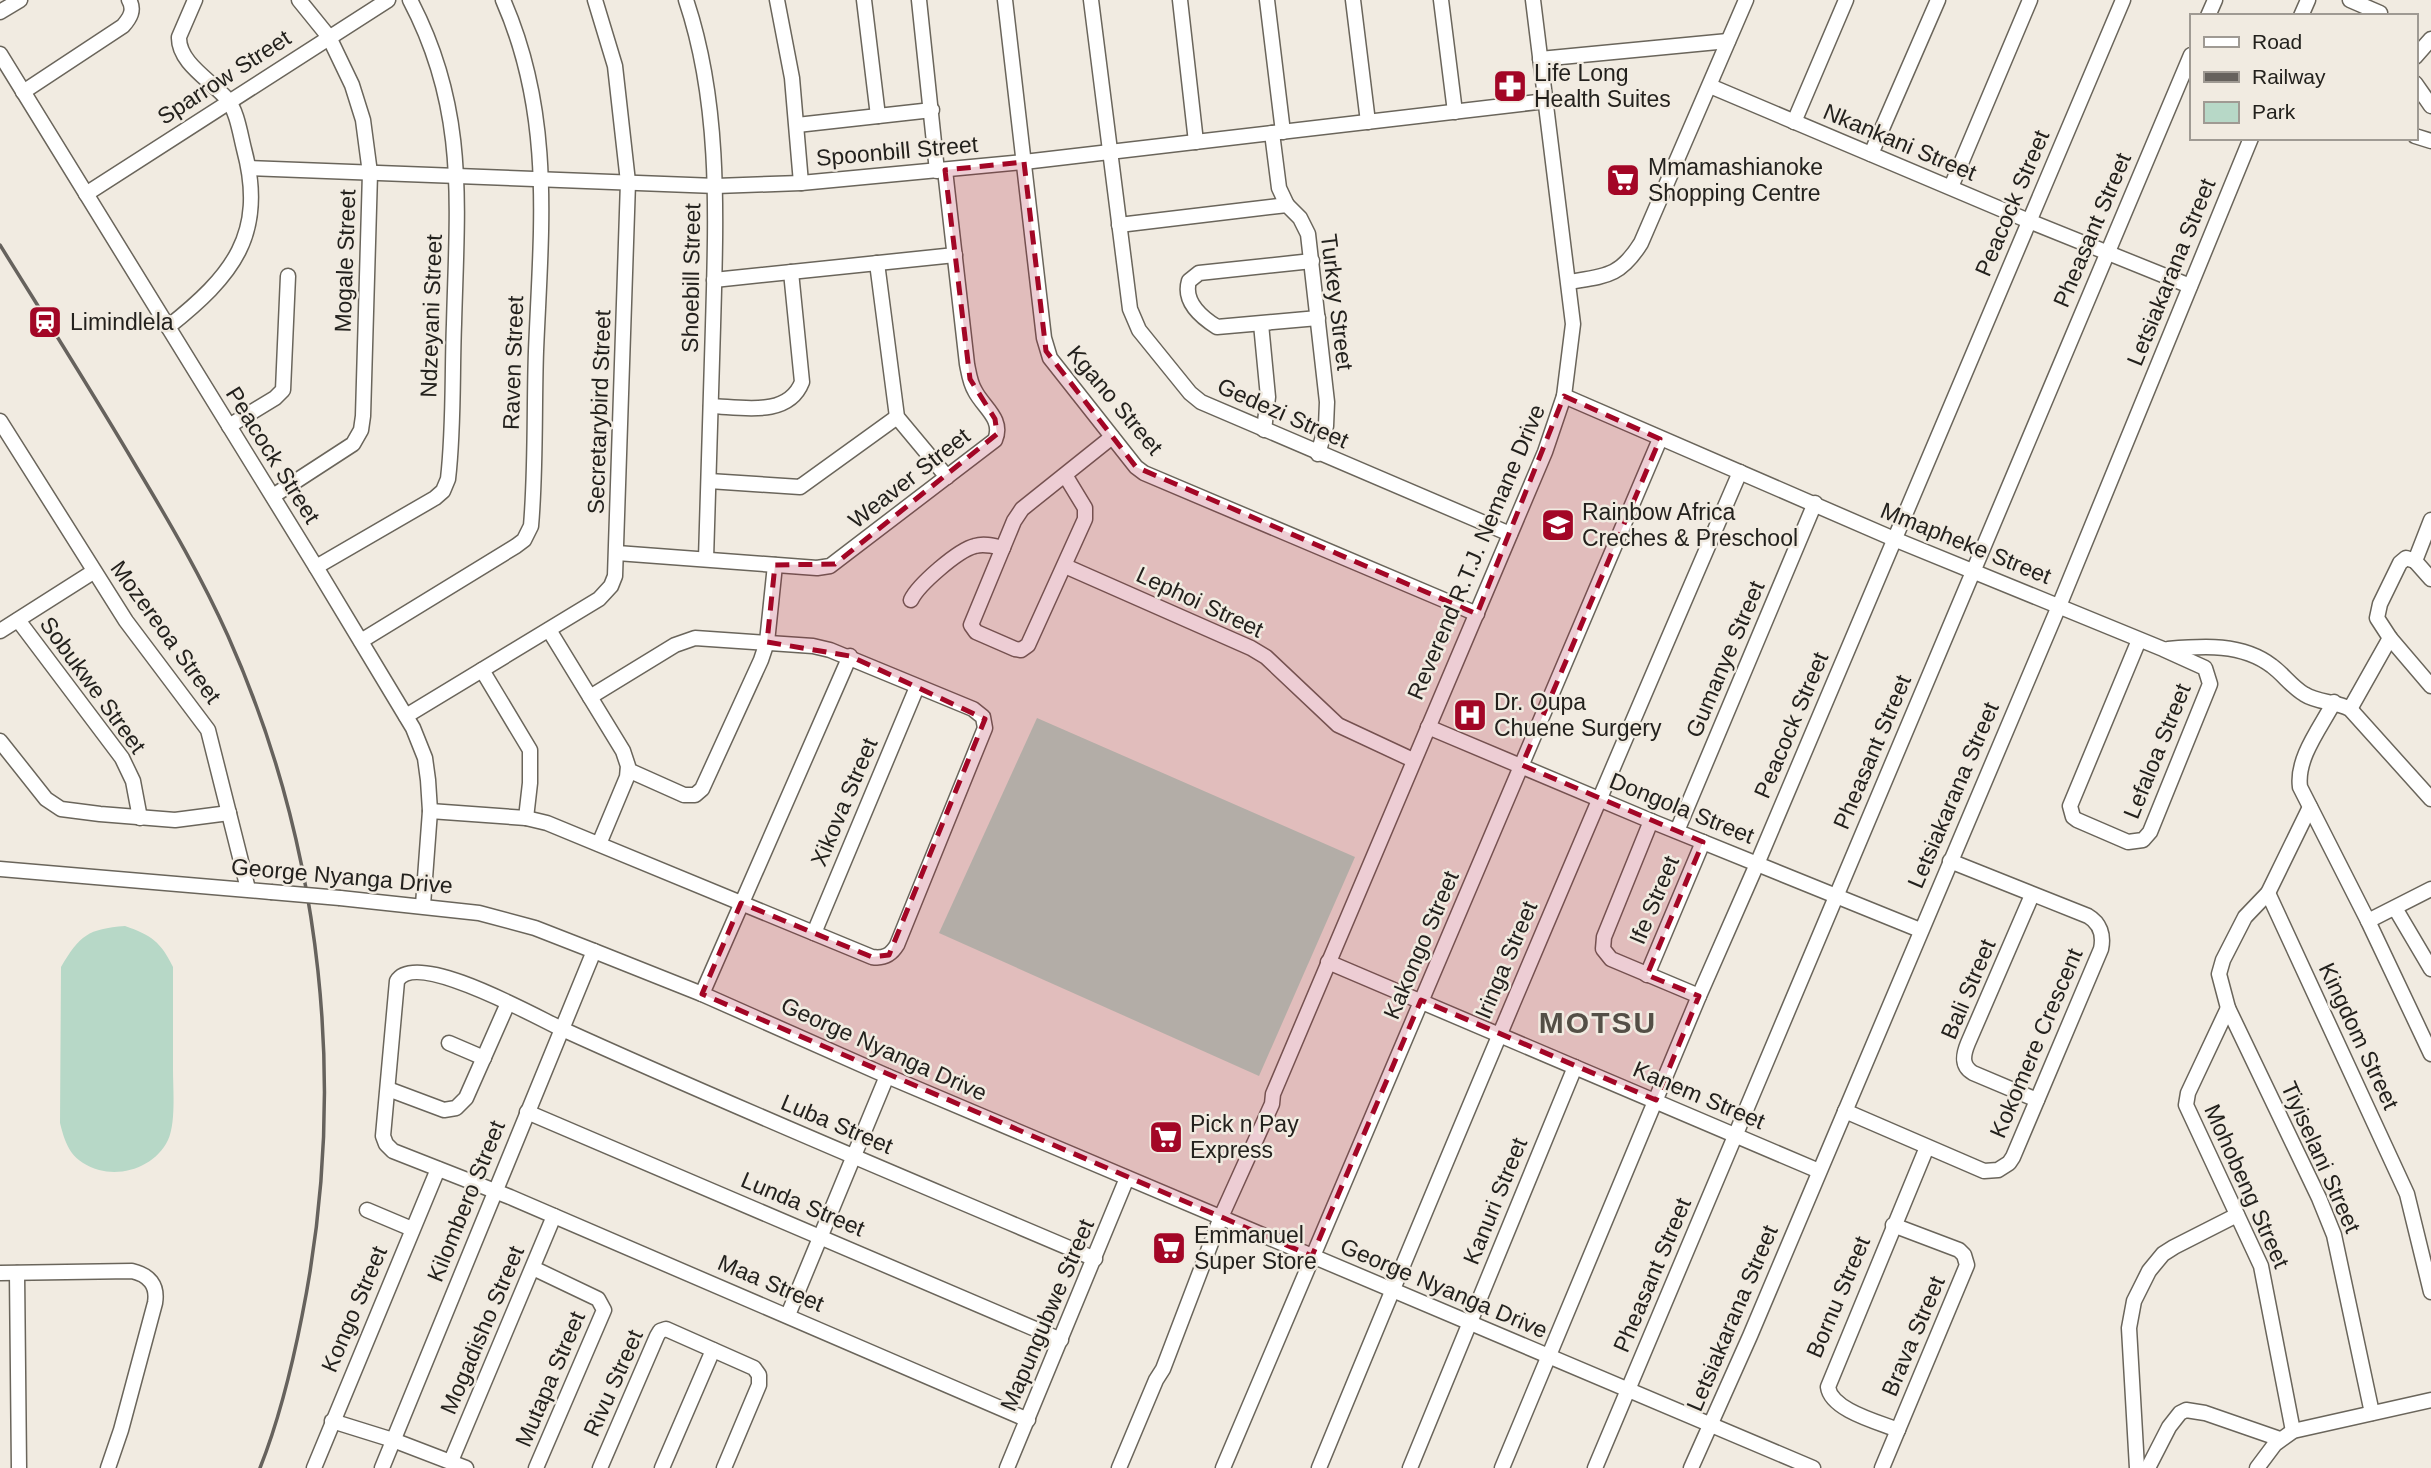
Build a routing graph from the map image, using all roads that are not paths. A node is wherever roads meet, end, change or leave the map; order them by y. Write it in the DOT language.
graph roads {
  1 [pos="20,0"];
  2 [pos="129,0"];
  3 [pos="195,0"];
  4 [pos="299,0"];
  5 [pos="388,0"];
  6 [pos="410,0"];
  7 [pos="503,0"];
  8 [pos="595,0"];
  9 [pos="686,0"];
  10 [pos="777,0"];
  11 [pos="864,0"];
  12 [pos="919,0"];
  13 [pos="1005,0"];
  14 [pos="1091,0"];
  15 [pos="1180,0"];
  16 [pos="1267,0"];
  17 [pos="1353,0"];
  18 [pos="1441,0"];
  19 [pos="1533,0"];
  20 [pos="1746,0"];
  21 [pos="1846,0"];
  22 [pos="1938,0"];
  23 [pos="2029,0"];
  24 [pos="2123,0"];
  25 [pos="2350,0"];
  26 [pos="0,12"];
  27 [pos="2380,13"];
  28 [pos="329,37"];
  29 [pos="2431,40"];
  30 [pos="1728,41"];
  31 [pos="0,54"];
  32 [pos="2417,55"];
  33 [pos="2190,57"];
  34 [pos="1540,60"];
  35 [pos="1710,86"];
  36 [pos="2417,86"];
  37 [pos="23,92"];
  38 [pos="229,101"];
  39 [pos="1546,101"];
  40 [pos="2431,106"];
  41 [pos="932,110"];
  42 [pos="1455,112"];
  43 [pos="878,116"];
  44 [pos="1368,122"];
  45 [pos="1794,122"];
  46 [pos="797,125"];
  47 [pos="1277,133"];
  48 [pos="2250,140"];
  49 [pos="1196,142"];
  50 [pos="1111,152"];
  51 [pos="1871,154"];
  52 [pos="1024,162"];
  53 [pos="249,168"];
  54 [pos="941,170"];
  55 [pos="370,173"];
  56 [pos="457,176"];
  57 [pos="542,178"];
  58 [pos="628,182"];
  59 [pos="801,183"];
  60 [pos="716,186"];
  61 [pos="1951,187"];
  62 [pos="86,194"];
  63 [pos="1287,205"];
  64 [pos="2029,221"];
  65 [pos="1119,225"];
  66 [pos="2106,252"];
  67 [pos="955,255"];
  68 [pos="1312,261"];
  69 [pos="877,263"];
  70 [pos="791,272"];
  71 [pos="288,276"];
  72 [pos="714,280"];
  73 [pos="1569,282"];
  74 [pos="2190,286"];
  75 [pos="1318,318"];
  76 [pos="1261,324"];
  77 [pos="168,327"];
  78 [pos="1564,396"];
  79 [pos="711,406"];
  80 [pos="897,417"];
  81 [pos="229,426"];
  82 [pos="1264,430"];
  83 [pos="3,431"];
  84 [pos="1112,437"];
  85 [pos="1660,439"];
  86 [pos="1318,454"];
  87 [pos="1740,472"];
  88 [pos="1065,475"];
  89 [pos="947,477"];
  90 [pos="709,481"];
  91 [pos="273,496"];
  92 [pos="1815,503"];
  93 [pos="2431,520"];
  94 [pos="1510,534"];
  95 [pos="1894,539"];
  96 [pos="1003,548"];
  97 [pos="617,553"];
  98 [pos="706,559"];
  99 [pos="2416,561"];
  100 [pos="775,565"];
  101 [pos="1065,566"];
  102 [pos="316,567"];
  103 [pos="1974,571"];
  104 [pos="93,572"];
  105 [pos="2431,579"];
  106 [pos="911,600"];
  107 [pos="2059,606"];
  108 [pos="1477,614"];
  109 [pos="18,620"];
  110 [pos="549,629"];
  111 [pos="0,631"];
  112 [pos="2390,638"];
  113 [pos="361,640"];
  114 [pos="2138,640"];
  115 [pos="767,642"];
  116 [pos="2163,649"];
  117 [pos="850,656"];
  118 [pos="482,670"];
  119 [pos="2431,686"];
  120 [pos="917,687"];
  121 [pos="590,697"];
  122 [pos="2334,702"];
  123 [pos="2350,709"];
  124 [pos="406,716"];
  125 [pos="1428,727"];
  126 [pos="0,741"];
  127 [pos="1413,760"];
  128 [pos="1522,765"];
  129 [pos="628,770"];
  130 [pos="1599,798"];
  131 [pos="2431,799"];
  132 [pos="2310,807"];
  133 [pos="430,811"];
  134 [pos="229,813"];
  135 [pos="140,818"];
  136 [pos="526,818"];
  137 [pos="1651,821"];
  138 [pos="1677,831"];
  139 [pos="1703,842"];
  140 [pos="600,844"];
  141 [pos="1950,861"];
  142 [pos="1757,864"];
  143 [pos="0,869"];
  144 [pos="248,889"];
  145 [pos="2430,890"];
  146 [pos="2268,893"];
  147 [pos="2032,895"];
  148 [pos="1836,897"];
  149 [pos="741,903"];
  150 [pos="423,905"];
  151 [pos="2395,908"];
  152 [pos="2368,921"];
  153 [pos="1920,930"];
  154 [pos="814,933"];
  155 [pos="594,950"];
  156 [pos="1328,962"];
  157 [pos="2431,969"];
  158 [pos="1647,975"];
  159 [pos="702,994"];
  160 [pos="1699,996"];
  161 [pos="1421,1000"];
  162 [pos="508,1003"];
  163 [pos="2228,1008"];
  164 [pos="562,1029"];
  165 [pos="1500,1035"];
  166 [pos="449,1043"];
  167 [pos="2431,1054"];
  168 [pos="484,1058"];
  169 [pos="1575,1067"];
  170 [pos="887,1076"];
  171 [pos="388,1089"];
  172 [pos="1656,1100"];
  173 [pos="2038,1100"];
  174 [pos="1845,1111"];
  175 [pos="527,1112"];
  176 [pos="1737,1136"];
  177 [pos="1927,1147"];
  178 [pos="855,1156"];
  179 [pos="438,1170"];
  180 [pos="1819,1171"];
  181 [pos="1127,1178"];
  182 [pos="495,1191"];
  183 [pos="367,1210"];
  184 [pos="2237,1215"];
  185 [pos="554,1216"];
  186 [pos="1219,1216"];
  187 [pos="1893,1226"];
  188 [pos="412,1229"];
  189 [pos="821,1236"];
  190 [pos="1312,1256"];
  191 [pos="1095,1259"];
  192 [pos="533,1268"];
  193 [pos="0,1273"];
  194 [pos="18,1273"];
  195 [pos="1391,1290"];
  196 [pos="2431,1292"];
  197 [pos="788,1315"];
  198 [pos="1469,1324"];
  199 [pos="1061,1340"];
  200 [pos="713,1350"];
  201 [pos="1549,1358"];
  202 [pos="1628,1389"];
  203 [pos="2431,1400"];
  204 [pos="2372,1413"];
  205 [pos="1028,1420"];
  206 [pos="332,1421"];
  207 [pos="1711,1425"];
  208 [pos="1898,1430"];
  209 [pos="2293,1431"];
  210 [pos="2280,1439"];
  211 [pos="393,1440"];
  212 [pos="452,1461"];
  213 [pos="1789,1463"];
  214 [pos="19,1468"];
  215 [pos="107,1468"];
  216 [pos="314,1468"];
  217 [pos="382,1468"];
  218 [pos="466,1468"];
  219 [pos="536,1468"];
  220 [pos="600,1468"];
  221 [pos="662,1468"];
  222 [pos="724,1468"];
  223 [pos="1007,1468"];
  224 [pos="1119,1468"];
  225 [pos="1223,1468"];
  226 [pos="1319,1468"];
  227 [pos="1410,1468"];
  228 [pos="1502,1468"];
  229 [pos="1595,1468"];
  230 [pos="1691,1468"];
  231 [pos="1813,1468"];
  232 [pos="1882,1468"];
  233 [pos="2137,1468"];
  234 [pos="2148,1468"];
  235 [pos="2257,1468"];
  1 -- 26 [label="street"];
  2 -- 37 [label="street"];
  3 -- 38 [label="street"];
  4 -- 28 [label="street, Mogale Street"];
  5 -- 28 [label="street, Sparrow Street"];
  6 -- 56 [label="street, Ndzeyani Street"];
  7 -- 57 [label="street, Raven Street"];
  8 -- 58 [label="street, Secretarybird Street"];
  9 -- 60 [label="street, Shoebill Street"];
  10 -- 46 [label="street"];
  11 -- 43 [label="street"];
  12 -- 41 [label="street, Weaver Street"];
  13 -- 52 [label="street, Kgano Street"];
  14 -- 50 [label="street, Gedezi Street"];
  15 -- 49 [label="street"];
  16 -- 47 [label="street, Turkey Street"];
  17 -- 44 [label="street"];
  18 -- 42 [label="street"];
  19 -- 34 [label="street, Reverend R.T.J. Nemane Drive"];
  20 -- 30 [label="street"];
  21 -- 45 [label="street"];
  22 -- 51 [label="street"];
  23 -- 61 [label="street"];
  24 -- 64 [label="street, Peacock Street"];
  25 -- 27 [label="street"];
  28 -- 38 [label="street, Sparrow Street"];
  28 -- 55 [label="street, Mogale Street"];
  29 -- 32 [label="street"];
  30 -- 34 [label="street"];
  30 -- 35 [label="street"];
  31 -- 37 [label="street, Peacock Street"];
  33 -- 66 [label="street, Pheasant Street"];
  34 -- 39 [label="street, Reverend R.T.J. Nemane Drive"];
  35 -- 45 [label="street, Nkankani Street"];
  35 -- 73 [label="street"];
  36 -- 40 [label="street"];
  37 -- 62 [label="street, Peacock Street"];
  38 -- 53 [label="street"];
  38 -- 62 [label="street, Sparrow Street"];
  39 -- 42 [label="street, Spoonbill Street"];
  39 -- 73 [label="street, Reverend R.T.J. Nemane Drive"];
  41 -- 43 [label="street"];
  41 -- 54 [label="street, Weaver Street"];
  42 -- 44 [label="street, Spoonbill Street"];
  43 -- 46 [label="street"];
  44 -- 47 [label="street, Spoonbill Street"];
  45 -- 51 [label="street, Nkankani Street"];
  46 -- 59 [label="street"];
  47 -- 49 [label="street, Spoonbill Street"];
  47 -- 63 [label="street, Turkey Street"];
  48 -- 74 [label="street, Letsiakarana Street"];
  49 -- 50 [label="street, Spoonbill Street"];
  50 -- 52 [label="street, Spoonbill Street"];
  50 -- 65 [label="street, Gedezi Street"];
  51 -- 61 [label="street, Nkankani Street"];
  52 -- 54 [label="street, Spoonbill Street"];
  52 -- 84 [label="street, Kgano Street"];
  53 -- 55 [label="street, Spoonbill Street"];
  53 -- 77 [label="street"];
  54 -- 59 [label="street, Spoonbill Street"];
  54 -- 67 [label="street, Weaver Street"];
  55 -- 56 [label="street, Spoonbill Street"];
  55 -- 91 [label="street, Mogale Street"];
  56 -- 57 [label="street, Spoonbill Street"];
  56 -- 102 [label="street, Ndzeyani Street"];
  57 -- 58 [label="street, Spoonbill Street"];
  57 -- 113 [label="street, Raven Street"];
  58 -- 60 [label="street, Spoonbill Street"];
  58 -- 97 [label="street, Secretarybird Street"];
  59 -- 60 [label="street, Spoonbill Street"];
  60 -- 72 [label="street, Shoebill Street"];
  61 -- 64 [label="street, Nkankani Street"];
  62 -- 77 [label="street, Peacock Street"];
  63 -- 65 [label="street"];
  63 -- 68 [label="street, Turkey Street"];
  64 -- 66 [label="street, Nkankani Street"];
  64 -- 95 [label="street, Peacock Street"];
  65 -- 82 [label="street, Gedezi Street"];
  66 -- 74 [label="street, Nkankani Street"];
  66 -- 103 [label="street, Pheasant Street"];
  67 -- 69 [label="street"];
  67 -- 89 [label="street, Weaver Street"];
  68 -- 75 [label="street, Turkey Street"];
  68 -- 76 [label="street"];
  69 -- 70 [label="street"];
  69 -- 80 [label="street"];
  70 -- 72 [label="street"];
  70 -- 79 [label="street"];
  71 -- 81 [label="street"];
  72 -- 79 [label="street, Shoebill Street"];
  73 -- 78 [label="street, Reverend R.T.J. Nemane Drive"];
  74 -- 107 [label="street, Letsiakarana Street"];
  75 -- 76 [label="street"];
  75 -- 86 [label="street, Turkey Street"];
  76 -- 82 [label="street"];
  77 -- 81 [label="street, Peacock Street"];
  78 -- 85 [label="street, Mmapheke Street"];
  78 -- 94 [label="street, Reverend R.T.J. Nemane Drive"];
  79 -- 90 [label="street, Shoebill Street"];
  80 -- 89 [label="street"];
  80 -- 90 [label="street"];
  81 -- 91 [label="street, Peacock Street"];
  82 -- 86 [label="street, Gedezi Street"];
  83 -- 104 [label="street, Mozereoa Street"];
  84 -- 88 [label="street"];
  84 -- 108 [label="street, Kgano Street"];
  85 -- 87 [label="street, Mmapheke Street"];
  85 -- 128 [label="street, Kakongo Street"];
  86 -- 94 [label="street, Gedezi Street"];
  87 -- 92 [label="street, Mmapheke Street"];
  87 -- 130 [label="street, Iringa Street"];
  88 -- 96 [label="street"];
  88 -- 101 [label="street"];
  89 -- 100 [label="street, Weaver Street"];
  90 -- 98 [label="street, Shoebill Street"];
  91 -- 102 [label="street, Peacock Street"];
  92 -- 95 [label="street, Mmapheke Street"];
  92 -- 138 [label="street, Gumanye Street"];
  93 -- 99 [label="street"];
  94 -- 108 [label="street, Reverend R.T.J. Nemane Drive"];
  95 -- 103 [label="street, Mmapheke Street"];
  95 -- 142 [label="street, Peacock Street"];
  96 -- 101 [label="street"];
  96 -- 106 [label="street"];
  97 -- 98 [label="street, Weaver Street"];
  97 -- 110 [label="street, Secretarybird Street"];
  98 -- 100 [label="street, Weaver Street"];
  99 -- 105 [label="street"];
  99 -- 112 [label="street"];
  100 -- 115 [label="street"];
  101 -- 127 [label="street, Lephoi Street"];
  102 -- 113 [label="street, Peacock Street"];
  103 -- 107 [label="street, Mmapheke Street"];
  103 -- 148 [label="street, Pheasant Street"];
  104 -- 109 [label="street"];
  104 -- 134 [label="street, Mozereoa Street"];
  107 -- 114 [label="street, Mmapheke Street"];
  107 -- 141 [label="street, Letsiakarana Street"];
  108 -- 125 [label="street, Reverend R.T.J. Nemane Drive"];
  109 -- 111 [label="street"];
  109 -- 135 [label="street, Sobukwe Street"];
  110 -- 118 [label="street, Secretarybird Street"];
  110 -- 121 [label="street"];
  112 -- 119 [label="street"];
  112 -- 123 [label="street"];
  113 -- 124 [label="street, Peacock Street"];
  114 -- 116 [label="street, Mmapheke Street"];
  114 -- 116 [label="street, Lefaloa Street"];
  115 -- 117 [label="street"];
  115 -- 121 [label="street"];
  115 -- 129 [label="street"];
  116 -- 122 [label="street, Mmapheke Street"];
  117 -- 120 [label="street"];
  117 -- 149 [label="street"];
  118 -- 124 [label="street, Secretarybird Street"];
  118 -- 136 [label="street"];
  120 -- 154 [label="street, Xikova Street"];
  120 -- 154 [label="street"];
  121 -- 129 [label="street"];
  122 -- 123 [label="street, Mmapheke Street"];
  122 -- 132 [label="street"];
  123 -- 131 [label="street"];
  124 -- 133 [label="street, Peacock Street"];
  125 -- 127 [label="street, Reverend R.T.J. Nemane Drive"];
  125 -- 128 [label="street, Dongola Street"];
  126 -- 135 [label="street"];
  127 -- 156 [label="street, Reverend R.T.J. Nemane Drive"];
  128 -- 130 [label="street, Dongola Street"];
  128 -- 161 [label="street, Kakongo Street"];
  129 -- 140 [label="street"];
  130 -- 137 [label="street, Dongola Street"];
  130 -- 165 [label="street, Iringa Street"];
  132 -- 146 [label="street"];
  132 -- 152 [label="street"];
  133 -- 136 [label="street"];
  133 -- 150 [label="street, Peacock Street"];
  134 -- 135 [label="street"];
  134 -- 144 [label="street, Mozereoa Street"];
  136 -- 140 [label="street"];
  137 -- 138 [label="street, Dongola Street"];
  137 -- 158 [label="street"];
  138 -- 139 [label="street, Dongola Street"];
  139 -- 142 [label="street, Dongola Street"];
  139 -- 158 [label="street, Ife Street"];
  140 -- 149 [label="street"];
  141 -- 147 [label="street, Kokomere Crescent"];
  141 -- 153 [label="street, Letsiakarana Street"];
  142 -- 148 [label="street, Dongola Street"];
  142 -- 160 [label="street, Peacock Street"];
  143 -- 144 [label="street, George Nyanga Drive"];
  144 -- 150 [label="street, George Nyanga Drive, bridge"];
  145 -- 151 [label="street"];
  146 -- 163 [label="street, Tiyiselani Street"];
  146 -- 196 [label="street, Kingdom Street"];
  147 -- 173 [label="street, Kokomere Crescent"];
  147 -- 173 [label="street, Bali Street"];
  148 -- 153 [label="street, Dongola Street"];
  148 -- 176 [label="street, Pheasant Street"];
  149 -- 154 [label="street"];
  149 -- 159 [label="street"];
  150 -- 155 [label="street, George Nyanga Drive"];
  151 -- 152 [label="street"];
  151 -- 157 [label="street"];
  152 -- 167 [label="street"];
  153 -- 174 [label="street, Letsiakarana Street"];
  155 -- 159 [label="street, George Nyanga Drive"];
  155 -- 164 [label="street, Kilombero Street"];
  156 -- 161 [label="street, Kanem Street"];
  156 -- 186 [label="street, Reverend R.T.J. Nemane Drive"];
  158 -- 160 [label="street"];
  159 -- 170 [label="street, George Nyanga Drive"];
  160 -- 172 [label="street, Peacock Street"];
  161 -- 165 [label="street, Kanem Street"];
  161 -- 190 [label="street, Kakongo Street"];
  162 -- 164 [label="street, Luba Street"];
  162 -- 168 [label="street"];
  162 -- 171 [label="street, Luba Street"];
  163 -- 184 [label="street, Mohobeng Street"];
  163 -- 204 [label="street, Tiyiselani Street"];
  164 -- 175 [label="street, Kilombero Street"];
  164 -- 178 [label="street, Luba Street"];
  165 -- 169 [label="street, Kanem Street"];
  165 -- 195 [label="street, Iringa Street"];
  166 -- 168 [label="street"];
  168 -- 171 [label="street"];
  169 -- 172 [label="street, Kanem Street"];
  169 -- 198 [label="street, Kanuri Street"];
  170 -- 178 [label="street"];
  170 -- 181 [label="street, George Nyanga Drive"];
  171 -- 179 [label="street, Maa Street"];
  172 -- 176 [label="street, Kanem Street"];
  172 -- 201 [label="street, Peacock Street"];
  173 -- 177 [label="street, Kokomere Crescent"];
  174 -- 177 [label="street, Kokomere Crescent"];
  174 -- 180 [label="street, Letsiakarana Street"];
  175 -- 182 [label="street, Kilombero Street"];
  175 -- 189 [label="street, Lunda Street"];
  176 -- 180 [label="street, Kanem Street"];
  176 -- 202 [label="street, Pheasant Street"];
  177 -- 187 [label="street, Bornu Street"];
  178 -- 189 [label="street"];
  178 -- 191 [label="street, Luba Street"];
  179 -- 182 [label="street, Maa Street"];
  179 -- 188 [label="street, Kongo Street"];
  180 -- 207 [label="street, Letsiakarana Street"];
  181 -- 186 [label="street, George Nyanga Drive"];
  181 -- 191 [label="street, Mapungubwe Street"];
  182 -- 185 [label="street, Maa Street"];
  182 -- 211 [label="street, Kilombero Street"];
  183 -- 188 [label="street"];
  184 -- 209 [label="street, Mohobeng Street"];
  184 -- 233 [label="street"];
  185 -- 192 [label="street, Mogadisho Street"];
  185 -- 197 [label="street, Maa Street"];
  186 -- 190 [label="street, George Nyanga Drive"];
  186 -- 224 [label="street, Reverend R.T.J. Nemane Drive"];
  187 -- 208 [label="street, Bornu Street"];
  187 -- 208 [label="street, Brava Street"];
  188 -- 206 [label="street, Kongo Street"];
  189 -- 197 [label="street"];
  189 -- 199 [label="street, Lunda Street"];
  190 -- 195 [label="street, George Nyanga Drive"];
  190 -- 225 [label="street, Kakongo Street"];
  191 -- 199 [label="street, Mapungubwe Street"];
  192 -- 212 [label="street, Mogadisho Street"];
  192 -- 219 [label="street, Mutapa Street"];
  193 -- 194 [label="street"];
  194 -- 214 [label="street"];
  194 -- 215 [label="street"];
  195 -- 198 [label="street, George Nyanga Drive"];
  195 -- 226 [label="street, Iringa Street"];
  197 -- 205 [label="street, Maa Street"];
  198 -- 201 [label="street, George Nyanga Drive"];
  198 -- 227 [label="street, Kanuri Street"];
  199 -- 205 [label="street, Mapungubwe Street"];
  200 -- 220 [label="street, Rivu Street"];
  200 -- 221 [label="street"];
  200 -- 222 [label="street"];
  201 -- 202 [label="street, George Nyanga Drive"];
  201 -- 228 [label="street, Peacock Street"];
  202 -- 207 [label="street, George Nyanga Drive"];
  202 -- 229 [label="street, Pheasant Street"];
  203 -- 204 [label="street"];
  204 -- 209 [label="street"];
  205 -- 223 [label="street, Mapungubwe Street"];
  206 -- 211 [label="street"];
  206 -- 216 [label="street, Kongo Street"];
  207 -- 213 [label="street, George Nyanga Drive"];
  207 -- 230 [label="street, Letsiakarana Street"];
  208 -- 232 [label="street, Brava Street"];
  209 -- 210 [label="street"];
  210 -- 234 [label="street"];
  210 -- 235 [label="street"];
  211 -- 212 [label="street"];
  211 -- 217 [label="street, Kilombero Street"];
  212 -- 218 [label="street"];
  213 -- 231 [label="street, George Nyanga Drive"];
}
